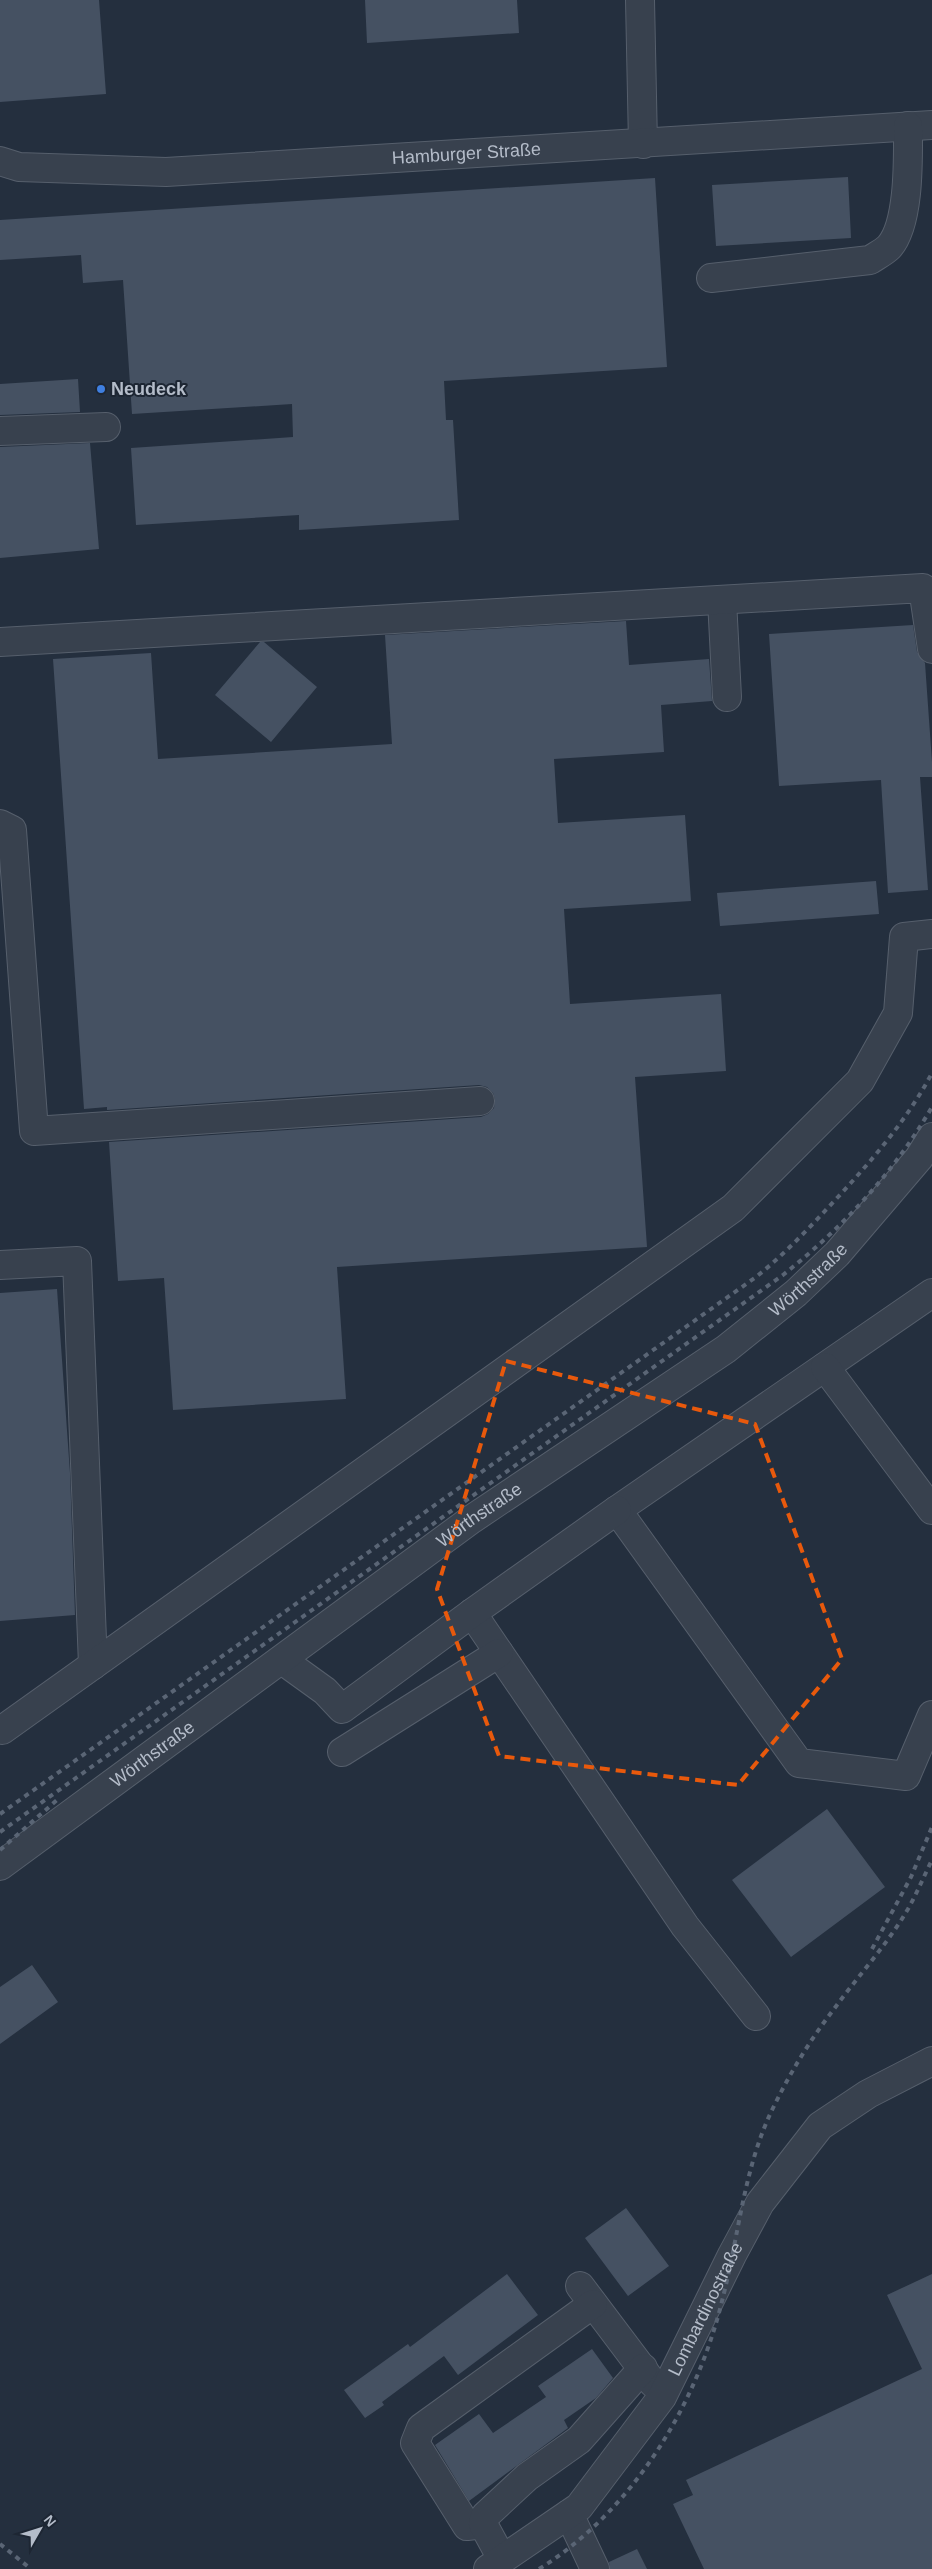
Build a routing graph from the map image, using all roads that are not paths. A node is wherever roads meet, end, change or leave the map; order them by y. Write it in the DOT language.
graph roads {
  1 [pos="640,0"];
  2 [pos="920,126"];
  3 [pos="642,144"];
  4 [pos="0,161"];
  5 [pos="711,278"];
  6 [pos="106,427"];
  7 [pos="0,431"];
  8 [pos="722,600"];
  9 [pos="0,642"];
  10 [pos="932,649"];
  11 [pos="727,697"];
  12 [pos="0,824"];
  13 [pos="932,934"];
  14 [pos="480,1101"];
  15 [pos="932,1138"];
  16 [pos="0,1265"];
  17 [pos="932,1293"];
  18 [pos="825,1367"];
  19 [pos="617,1510"];
  20 [pos="932,1510"];
  21 [pos="472,1613"];
  22 [pos="499,1653"];
  23 [pos="282,1660"];
  24 [pos="93,1664"];
  25 [pos="342,1709"];
  26 [pos="932,1715"];
  27 [pos="2,1730"];
  28 [pos="0,1866"];
  29 [pos="756,2016"];
  30 [pos="932,2061"];
  31 [pos="643,2368"];
  32 [pos="662,2398"];
  33 [pos="569,2514"];
  34 [pos="483,2524"];
  35 [pos="495,2564"];
  36 [pos="595,2569"];
  1 -- 3 [label="street"];
  2 -- 3 [label="street, Hamburger Straße"];
  2 -- 5 [label="street"];
  3 -- 4 [label="street, Hamburger Straße"];
  6 -- 7 [label="street"];
  8 -- 9 [label="street"];
  8 -- 10 [label="street"];
  8 -- 11 [label="street"];
  12 -- 14 [label="street"];
  13 -- 24 [label="street"];
  15 -- 23 [label="street, Wörthstraße"];
  16 -- 24 [label="street"];
  17 -- 18 [label="street"];
  18 -- 19 [label="street"];
  18 -- 20 [label="street"];
  19 -- 21 [label="street"];
  19 -- 26 [label="street"];
  21 -- 22 [label="street"];
  21 -- 25 [label="street"];
  22 -- 25 [label="street"];
  22 -- 29 [label="street"];
  23 -- 25 [label="street"];
  23 -- 28 [label="street, Wörthstraße"];
  24 -- 27 [label="street"];
  30 -- 32 [label="street, Lombardinostraße"];
  31 -- 32 [label="street"];
  31 -- 34 [label="street"];
  31 -- 34 [label="street"];
  32 -- 33 [label="street, Lombardinostraße"];
  33 -- 35 [label="street, Lombardinostraße"];
  33 -- 36 [label="street"];
  34 -- 35 [label="street"];
}
